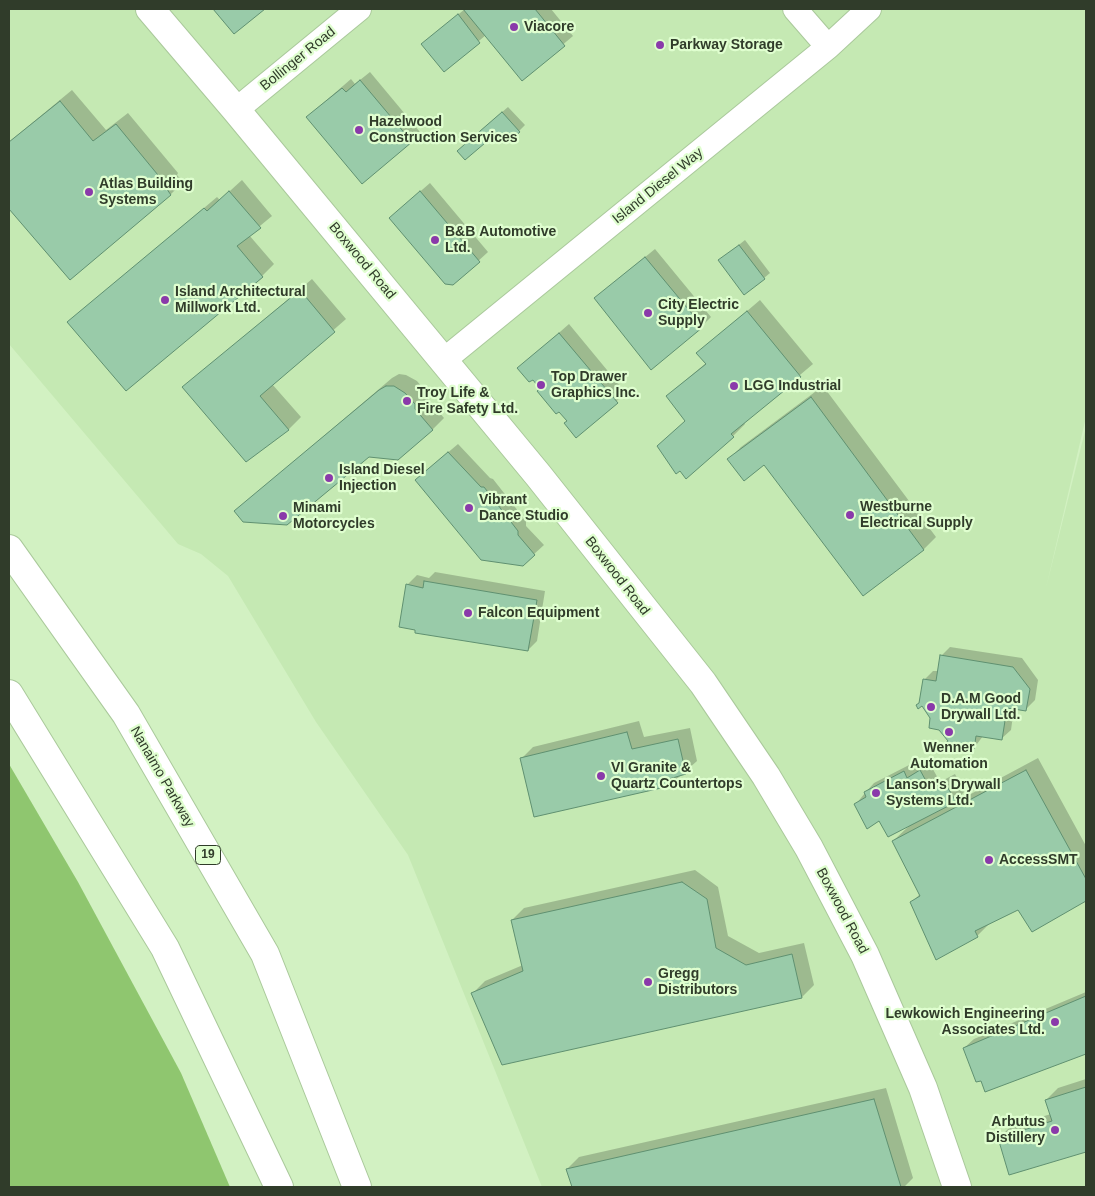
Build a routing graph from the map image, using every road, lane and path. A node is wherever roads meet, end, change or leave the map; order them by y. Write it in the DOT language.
graph roads {
  1 [pos="150,9"];
  2 [pos="359,9"];
  3 [pos="795,9"];
  4 [pos="869,9"];
  5 [pos="828,47"];
  6 [pos="236,110"];
  7 [pos="444,360"];
  8 [pos="9,549"];
  9 [pos="9,694"];
  10 [pos="279,1187"];
  11 [pos="357,1187"];
  12 [pos="957,1187"];
  1 -- 6 [label="main road, Boxwood Road"];
  2 -- 6 [label="street, Bollinger Road"];
  3 -- 5 [label="street"];
  4 -- 5 [label="street, Island Diesel Way"];
  5 -- 7 [label="street, Island Diesel Way"];
  6 -- 7 [label="main road, Boxwood Road"];
  7 -- 12 [label="main road, Boxwood Road"];
  8 -- 11 [label="main road, Nanaimo Parkway / 19"];
  9 -- 10 [label="main road"];
}
